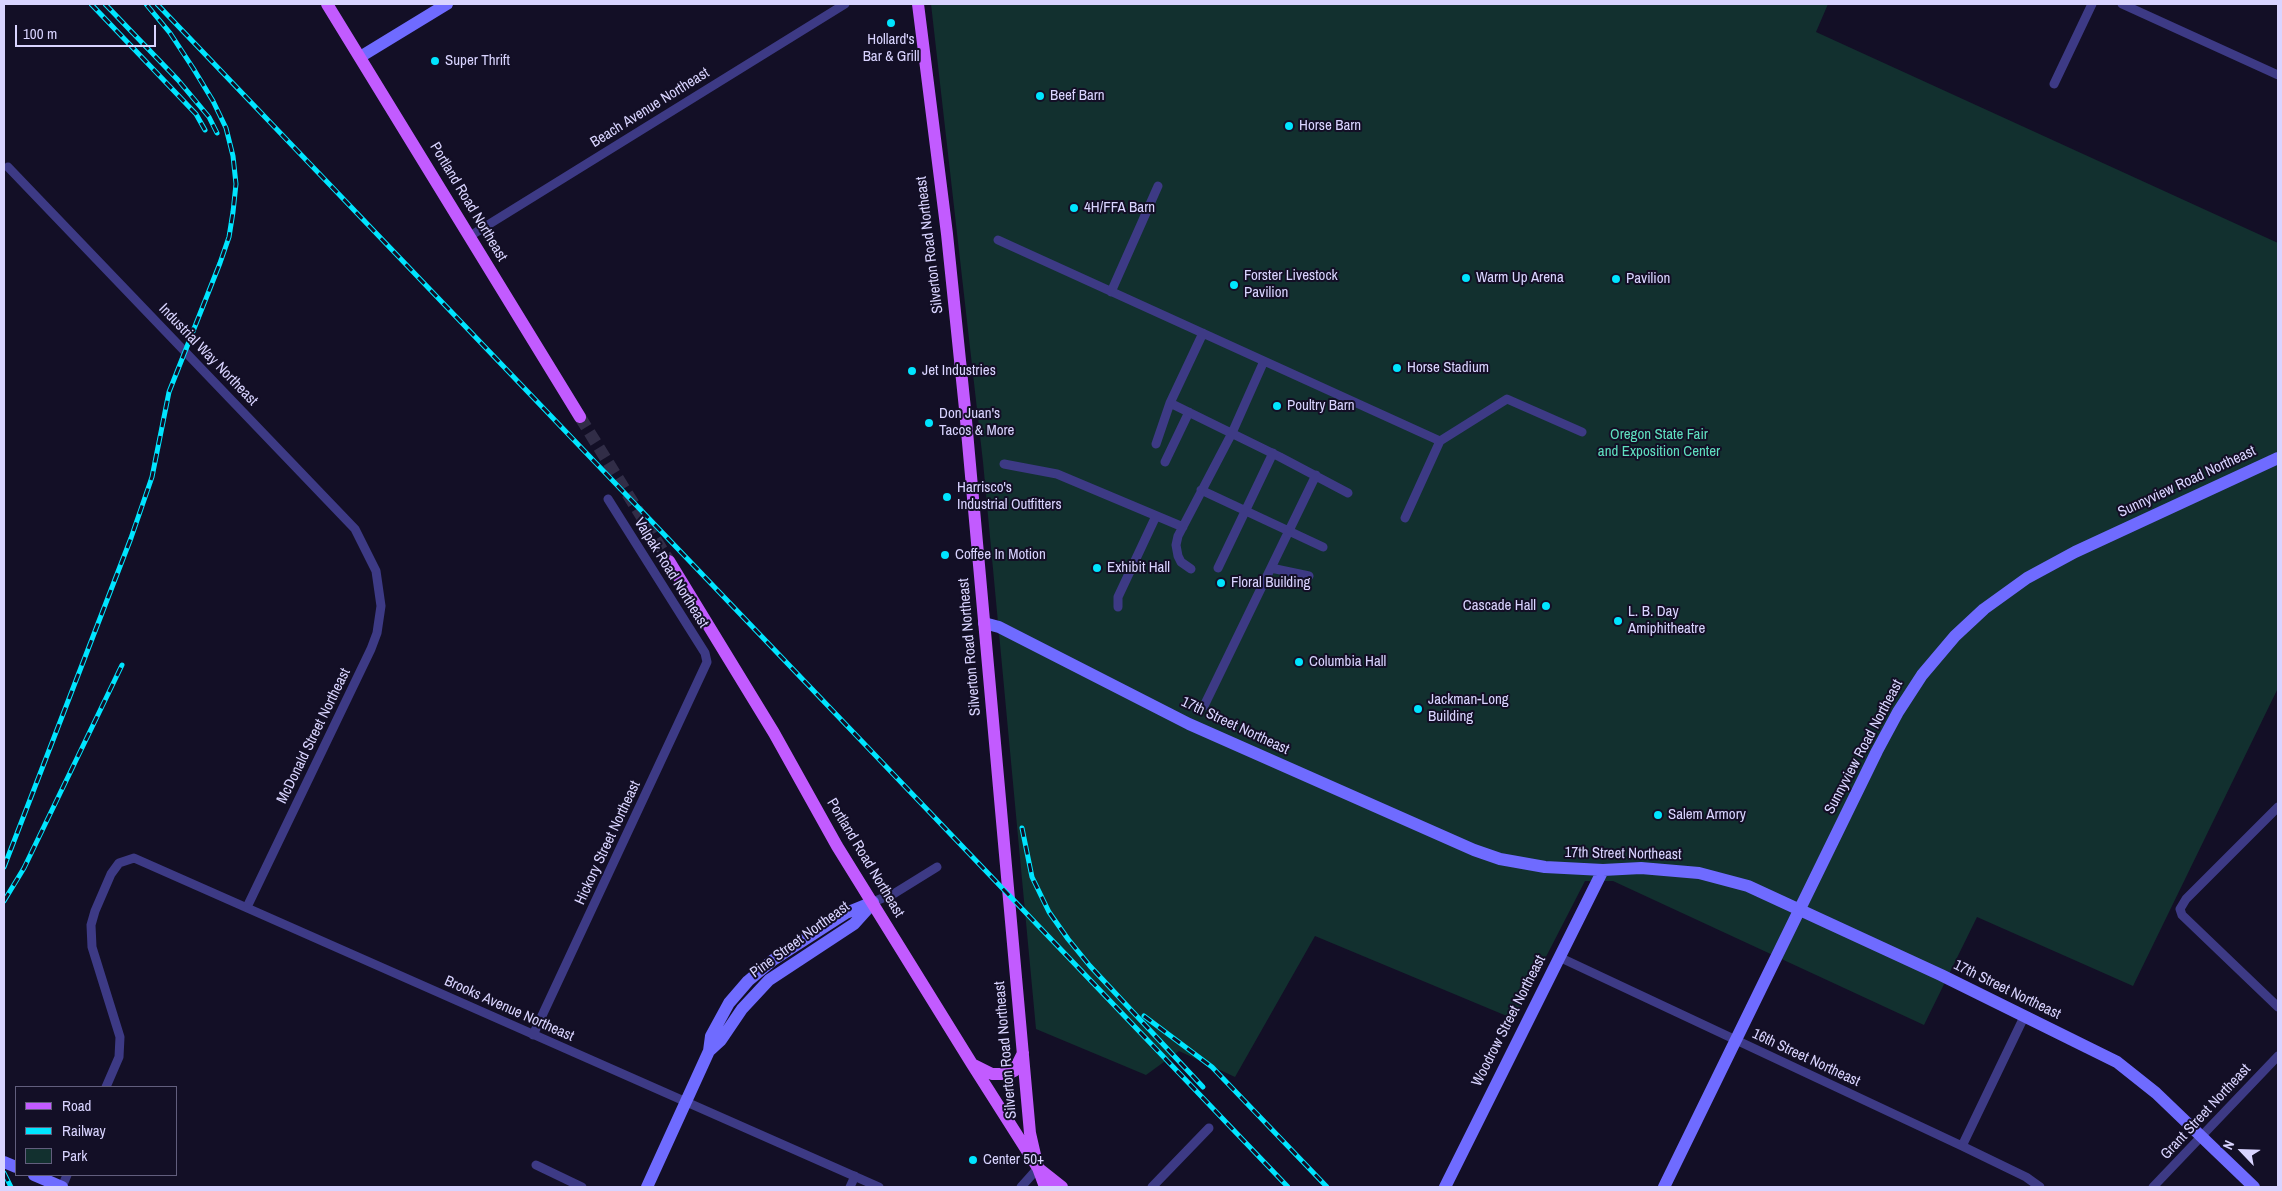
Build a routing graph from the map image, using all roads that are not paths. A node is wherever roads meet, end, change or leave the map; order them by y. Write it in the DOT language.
graph roads {
  1 [pos="327,4"];
  2 [pos="446,4"];
  3 [pos="845,4"];
  4 [pos="918,4"];
  5 [pos="2092,4"];
  6 [pos="2122,4"];
  7 [pos="360,57"];
  8 [pos="2278,75"];
  9 [pos="2054,84"];
  10 [pos="8,167"];
  11 [pos="1158,186"];
  12 [pos="470,236"];
  13 [pos="998,240"];
  14 [pos="1111,292"];
  15 [pos="1203,333"];
  16 [pos="1264,361"];
  17 [pos="1170,403"];
  18 [pos="1189,412"];
  19 [pos="580,417"];
  20 [pos="1582,432"];
  21 [pos="1232,433"];
  22 [pos="1440,441"];
  23 [pos="1156,444"];
  24 [pos="1273,454"];
  25 [pos="2278,458"];
  26 [pos="1165,462"];
  27 [pos="1004,464"];
  28 [pos="1316,475"];
  29 [pos="1201,490"];
  30 [pos="1348,493"];
  31 [pos="608,499"];
  32 [pos="1246,511"];
  33 [pos="1156,516"];
  34 [pos="1405,518"];
  35 [pos="1183,527"];
  36 [pos="1289,531"];
  37 [pos="1323,547"];
  38 [pos="669,561"];
  39 [pos="1218,568"];
  40 [pos="1271,568"];
  41 [pos="1191,569"];
  42 [pos="376,571"];
  43 [pos="1309,576"];
  44 [pos="1118,607"];
  45 [pos="984,623"];
  46 [pos="707,662"];
  47 [pos="1204,706"];
  48 [pos="2278,807"];
  49 [pos="937,867"];
  50 [pos="1603,870"];
  51 [pos="873,902"];
  52 [pos="247,907"];
  53 [pos="1800,910"];
  54 [pos="1559,957"];
  55 [pos="2278,1007"];
  56 [pos="2024,1017"];
  57 [pos="533,1035"];
  58 [pos="1736,1041"];
  59 [pos="1023,1051"];
  60 [pos="2278,1056"];
  61 [pos="972,1064"];
  62 [pos="106,1086"];
  63 [pos="686,1102"];
  64 [pos="1209,1128"];
  65 [pos="2202,1138"];
  66 [pos="1962,1146"];
  67 [pos="536,1165"];
  68 [pos="1038,1168"];
  69 [pos="36,1176"];
  70 [pos="854,1176"];
  71 [pos="62,1187"];
  72 [pos="582,1187"];
  73 [pos="647,1187"];
  74 [pos="850,1187"];
  75 [pos="879,1187"];
  76 [pos="1022,1187"];
  77 [pos="1045,1187"];
  78 [pos="1062,1187"];
  79 [pos="1152,1187"];
  80 [pos="1444,1187"];
  81 [pos="1664,1187"];
  82 [pos="2040,1187"];
  83 [pos="2153,1187"];
  84 [pos="2254,1187"];
  1 -- 7 [label="main road, Portland Road Northeast"];
  2 -- 7 [label="main road"];
  3 -- 12 [label="street, Beach Avenue Northeast"];
  4 -- 45 [label="main road, Silverton Road Northeast"];
  5 -- 9 [label="street"];
  6 -- 8 [label="street"];
  7 -- 12 [label="main road, Portland Road Northeast"];
  10 -- 42 [label="street, Industrial Way Northeast"];
  11 -- 14 [label="street"];
  12 -- 19 [label="main road, Portland Road Northeast"];
  13 -- 14 [label="street"];
  14 -- 15 [label="street"];
  15 -- 16 [label="street"];
  15 -- 17 [label="street"];
  16 -- 21 [label="street"];
  16 -- 22 [label="street"];
  17 -- 18 [label="street"];
  17 -- 23 [label="street"];
  18 -- 21 [label="street"];
  18 -- 26 [label="street"];
  20 -- 22 [label="street"];
  21 -- 24 [label="street"];
  21 -- 29 [label="street"];
  22 -- 34 [label="street"];
  24 -- 28 [label="street"];
  24 -- 32 [label="street"];
  25 -- 53 [label="main road, Sunnyview Road Northeast"];
  27 -- 33 [label="street"];
  28 -- 30 [label="street"];
  28 -- 36 [label="street"];
  29 -- 32 [label="street"];
  29 -- 35 [label="street"];
  31 -- 46 [label="street, Valpak Road Northeast"];
  32 -- 36 [label="street"];
  32 -- 39 [label="street"];
  33 -- 35 [label="street"];
  33 -- 44 [label="street"];
  35 -- 41 [label="street"];
  36 -- 37 [label="street"];
  36 -- 40 [label="street"];
  38 -- 51 [label="main road, Portland Road Northeast"];
  40 -- 43 [label="street"];
  40 -- 47 [label="street"];
  42 -- 52 [label="street, McDonald Street Northeast"];
  45 -- 50 [label="main road, 17th Street Northeast"];
  45 -- 59 [label="main road, Silverton Road Northeast"];
  46 -- 57 [label="street, Hickory Street Northeast"];
  48 -- 55 [label="street"];
  49 -- 51 [label="street, Pine Street Northeast"];
  50 -- 53 [label="main road, 17th Street Northeast"];
  50 -- 54 [label="main road, Woodrow Street Northeast"];
  51 -- 61 [label="main road, Portland Road Northeast"];
  51 -- 63 [label="main road, Pine Street Northeast"];
  52 -- 57 [label="street, Brooks Avenue Northeast"];
  52 -- 62 [label="street, Brooks Avenue Northeast"];
  53 -- 56 [label="main road, 17th Street Northeast"];
  53 -- 58 [label="main road, Sunnyview Road Northeast"];
  54 -- 58 [label="street, 16th Street Northeast"];
  54 -- 80 [label="main road, Woodrow Street Northeast"];
  56 -- 65 [label="main road, 17th Street Northeast"];
  56 -- 66 [label="street"];
  57 -- 63 [label="street, Brooks Avenue Northeast"];
  58 -- 66 [label="street, 16th Street Northeast"];
  58 -- 81 [label="main road, Sunnyview Road Northeast"];
  59 -- 61 [label="main road"];
  59 -- 68 [label="main road, Silverton Road Northeast"];
  60 -- 65 [label="street, Grant Street Northeast"];
  61 -- 68 [label="main road, Portland Road Northeast"];
  63 -- 70 [label="street, Brooks Avenue Northeast"];
  63 -- 73 [label="main road, Pine Street Northeast"];
  64 -- 79 [label="street"];
  65 -- 83 [label="street, Grant Street Northeast"];
  65 -- 84 [label="main road, 17th Street Northeast"];
  66 -- 82 [label="street, 16th Street Northeast"];
  67 -- 72 [label="street"];
  68 -- 76 [label="street"];
  68 -- 77 [label="main road"];
  68 -- 78 [label="main road"];
  69 -- 71 [label="main road"];
  70 -- 74 [label="street"];
  70 -- 75 [label="street, Brooks Avenue Northeast"];
}
